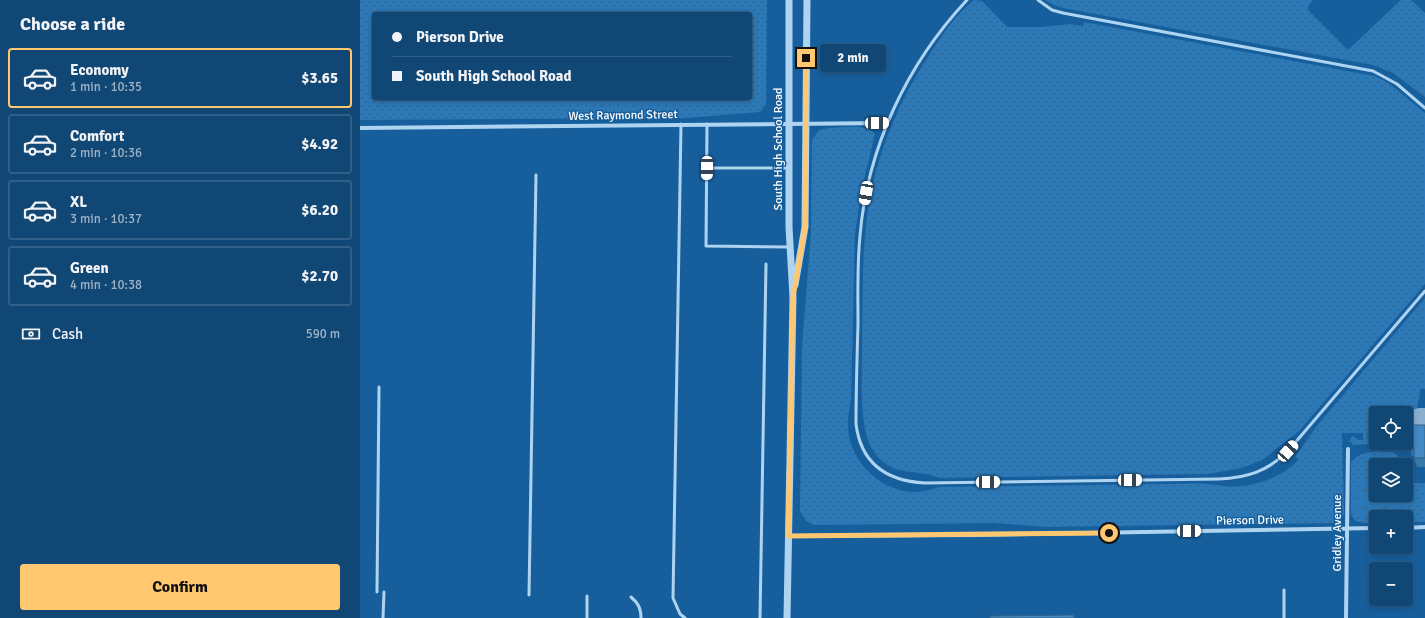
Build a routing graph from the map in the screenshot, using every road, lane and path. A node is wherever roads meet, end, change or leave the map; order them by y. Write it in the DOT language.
graph roads {
  1 [pos="790,0"];
  2 [pos="807,0"];
  3 [pos="966,0"];
  4 [pos="1038,0"];
  5 [pos="1425,108"];
  6 [pos="806,122"];
  7 [pos="789,123"];
  8 [pos="887,123"];
  9 [pos="681,124"];
  10 [pos="707,124"];
  11 [pos="360,128"];
  12 [pos="707,168"];
  13 [pos="789,168"];
  14 [pos="536,175"];
  15 [pos="790,247"];
  16 [pos="766,264"];
  17 [pos="1425,291"];
  18 [pos="793,297"];
  19 [pos="379,387"];
  20 [pos="1348,449"];
  21 [pos="1425,527"];
  22 [pos="1347,528"];
  23 [pos="1369,528"];
  24 [pos="1413,528"];
  25 [pos="788,536"];
  26 [pos="1284,590"];
  27 [pos="377,592"];
  28 [pos="384,592"];
  29 [pos="529,595"];
  30 [pos="587,596"];
  31 [pos="630,597"];
  32 [pos="383,618"];
  33 [pos="587,618"];
  34 [pos="641,618"];
  35 [pos="685,618"];
  36 [pos="760,618"];
  37 [pos="787,618"];
  38 [pos="1284,618"];
  39 [pos="1346,618"];
  1 -- 7 [label="street, South High School Road"];
  2 -- 6 [label="street, South High School Road"];
  3 -- 8 [label="lane"];
  4 -- 5 [label="lane"];
  6 -- 7 [label="street, West Raymond Street"];
  6 -- 8 [label="street, West Raymond Street"];
  6 -- 18 [label="street, South High School Road"];
  7 -- 10 [label="street, West Raymond Street"];
  7 -- 13 [label="street, South High School Road"];
  8 -- 17 [label="lane"];
  9 -- 10 [label="street, West Raymond Street"];
  9 -- 11 [label="street, West Raymond Street"];
  9 -- 35 [label="lane"];
  10 -- 12 [label="lane"];
  12 -- 13 [label="lane"];
  12 -- 15 [label="lane"];
  13 -- 15 [label="street, South High School Road"];
  14 -- 29 [label="lane"];
  15 -- 18 [label="street, South High School Road"];
  16 -- 36 [label="lane"];
  18 -- 25 [label="street, South High School Road"];
  19 -- 27 [label="lane"];
  20 -- 22 [label="street, Gridley Avenue"];
  21 -- 24 [label="street"];
  22 -- 23 [label="street, Pierson Drive"];
  22 -- 25 [label="street, Pierson Drive"];
  22 -- 39 [label="street, Gridley Avenue"];
  25 -- 37 [label="street, South High School Road"];
  26 -- 38 [label="lane"];
  28 -- 32 [label="lane"];
  30 -- 33 [label="lane"];
  31 -- 34 [label="lane"];
}
